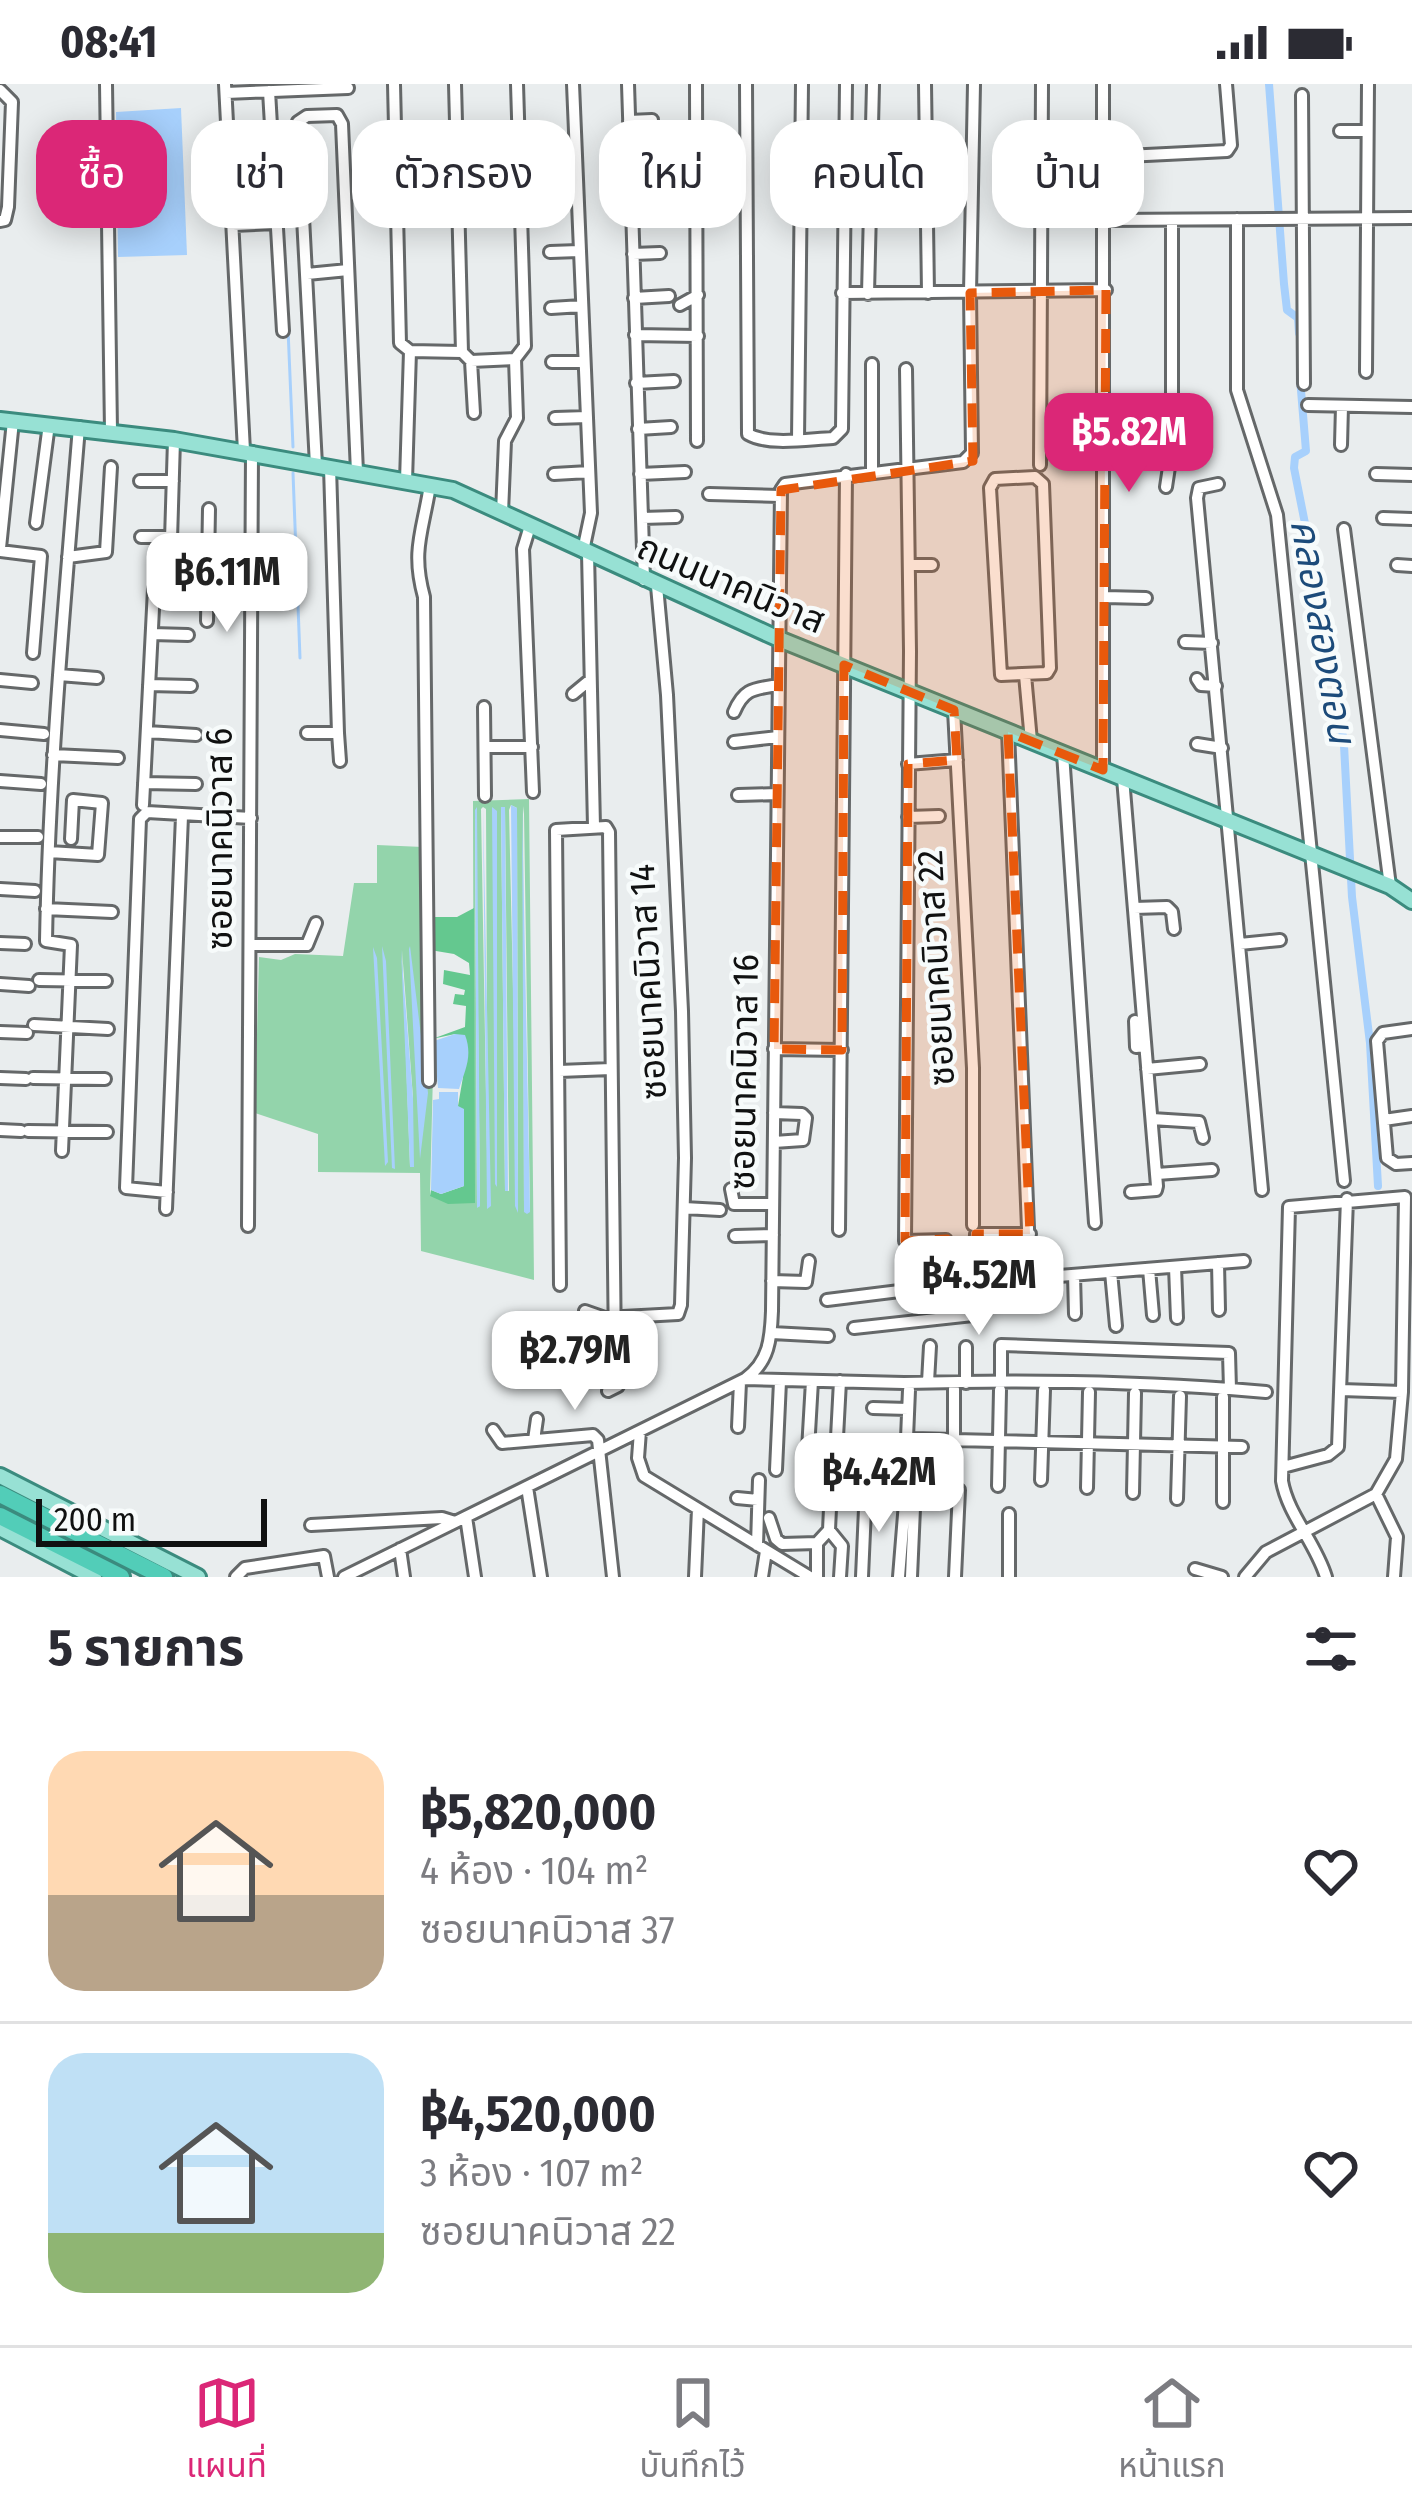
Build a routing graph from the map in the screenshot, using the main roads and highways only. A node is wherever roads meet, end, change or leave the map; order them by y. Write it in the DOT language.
graph roads {
  1 [pos="7,420"];
  2 [pos="1412,902"];
  3 [pos="4,1487"];
  4 [pos="0,1516"];
  5 [pos="0,1528"];
  6 [pos="94,1577"];
  7 [pos="121,1577"];
  8 [pos="164,1577"];
  9 [pos="198,1577"];
  1 -- 2 [label="main road, ถนนนาคนิวาส"];
  3 -- 8 [label="highway"];
  3 -- 9 [label="main road"];
  4 -- 7 [label="highway"];
  5 -- 6 [label="main road"];
}
